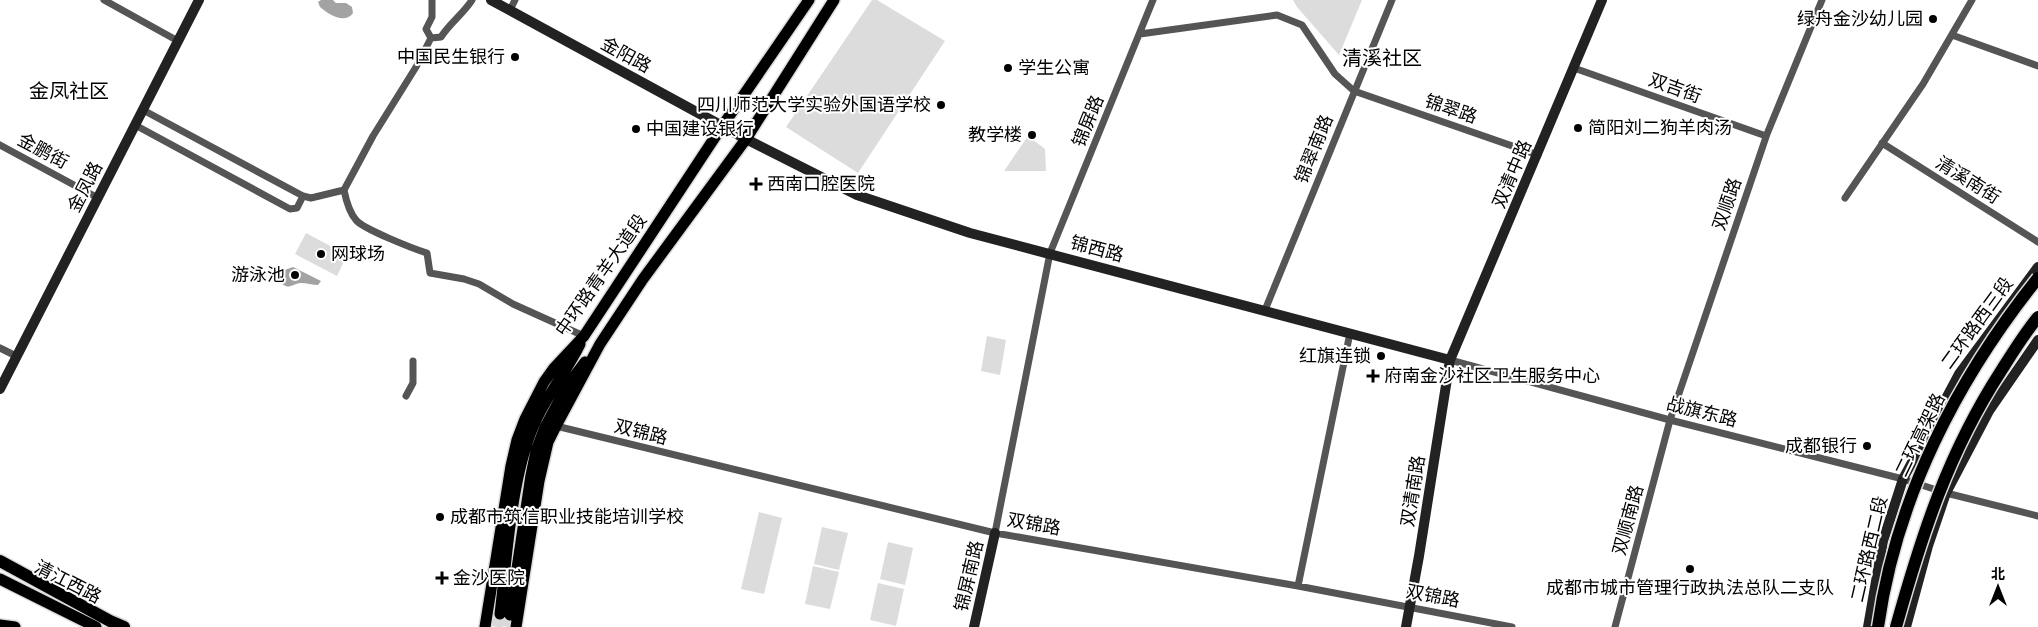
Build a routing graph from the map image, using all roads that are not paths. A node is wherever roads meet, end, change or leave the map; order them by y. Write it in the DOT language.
graph roads {
  1 [pos="104,0"];
  2 [pos="199,0"];
  3 [pos="432,0"];
  4 [pos="472,0"];
  5 [pos="490,0"];
  6 [pos="515,0"];
  7 [pos="809,0"];
  8 [pos="834,0"];
  9 [pos="1153,0"];
  10 [pos="1392,0"];
  11 [pos="1602,0"];
  12 [pos="1822,0"];
  13 [pos="1972,0"];
  14 [pos="510,10"];
  15 [pos="1140,34"];
  16 [pos="1952,35"];
  17 [pos="431,38"];
  18 [pos="178,41"];
  19 [pos="2038,66"];
  20 [pos="1574,68"];
  21 [pos="1354,91"];
  22 [pos="143,110"];
  23 [pos="135,125"];
  24 [pos="724,127"];
  25 [pos="1766,136"];
  26 [pos="746,139"];
  27 [pos="1882,143"];
  28 [pos="0,145"];
  29 [pos="1538,155"];
  30 [pos="344,190"];
  31 [pos="303,196"];
  32 [pos="98,198"];
  33 [pos="1844,198"];
  34 [pos="2038,242"];
  35 [pos="1050,253"];
  36 [pos="2038,267"];
  37 [pos="2038,278"];
  38 [pos="1266,310"];
  39 [pos="2038,317"];
  40 [pos="1350,333"];
  41 [pos="584,336"];
  42 [pos="2038,340"];
  43 [pos="600,344"];
  44 [pos="0,348"];
  45 [pos="16,356"];
  46 [pos="1450,360"];
  47 [pos="413,361"];
  48 [pos="0,388"];
  49 [pos="406,396"];
  50 [pos="1670,420"];
  51 [pos="556,426"];
  52 [pos="1903,478"];
  53 [pos="1946,493"];
  54 [pos="2038,516"];
  55 [pos="995,533"];
  56 [pos="0,561"];
  57 [pos="0,567"];
  58 [pos="0,579"];
  59 [pos="1298,586"];
  60 [pos="1409,607"];
  61 [pos="0,625"];
  62 [pos="15,627"];
  63 [pos="96,627"];
  64 [pos="120,627"];
  65 [pos="124,627"];
  66 [pos="485,627"];
  67 [pos="516,627"];
  68 [pos="974,627"];
  69 [pos="1406,627"];
  70 [pos="1512,627"];
  71 [pos="1615,627"];
  72 [pos="1868,627"];
  73 [pos="1878,627"];
  74 [pos="1896,627"];
  75 [pos="1906,627"];
  1 -- 18 [label="street"];
  2 -- 18 [label="street, 金凤路"];
  3 -- 17 [label="street"];
  4 -- 17 [label="street"];
  5 -- 14 [label="street, 金阳路"];
  6 -- 14 [label="street"];
  7 -- 24 [label="main road, 中环路青羊大道段"];
  8 -- 26 [label="main road"];
  9 -- 15 [label="street, 锦屏路"];
  10 -- 21 [label="street, 锦翠南路"];
  11 -- 20 [label="street, 双清中路"];
  12 -- 25 [label="street, 双顺路"];
  13 -- 16 [label="street"];
  14 -- 24 [label="street, 金阳路"];
  15 -- 21 [label="street"];
  15 -- 35 [label="street, 锦屏路"];
  16 -- 19 [label="street"];
  16 -- 27 [label="street"];
  17 -- 30 [label="street"];
  18 -- 22 [label="street, 金凤路"];
  20 -- 25 [label="street, 双吉街"];
  20 -- 29 [label="street, 双清中路"];
  21 -- 29 [label="street, 锦翠路"];
  21 -- 38 [label="street, 锦翠南路"];
  22 -- 23 [label="street, 金凤路"];
  22 -- 31 [label="street"];
  23 -- 31 [label="street"];
  23 -- 32 [label="street, 金凤路"];
  24 -- 26 [label="street, 金阳路"];
  24 -- 41 [label="main road, 中环路青羊大道段"];
  25 -- 50 [label="street, 双顺路"];
  26 -- 35 [label="street, 锦西路"];
  26 -- 43 [label="main road"];
  27 -- 33 [label="street"];
  27 -- 34 [label="street, 清溪南街"];
  28 -- 32 [label="street, 金鹏街"];
  29 -- 46 [label="street, 双清中路"];
  30 -- 31 [label="street"];
  30 -- 41 [label="street"];
  32 -- 45 [label="street, 金凤路"];
  35 -- 38 [label="street, 锦西路"];
  35 -- 55 [label="street, 锦屏路"];
  36 -- 52 [label="street, 二环路西三段"];
  37 -- 73 [label="highway, 二环高架路, bridge"];
  38 -- 40 [label="street, 锦西路"];
  39 -- 74 [label="highway, bridge"];
  40 -- 46 [label="street, 锦西路"];
  40 -- 59 [label="street"];
  41 -- 43 [label="main road"];
  41 -- 66 [label="main road, 中环路青羊大道段"];
  42 -- 53 [label="street"];
  43 -- 51 [label="main road"];
  44 -- 45 [label="street"];
  45 -- 48 [label="street, 金凤路"];
  46 -- 50 [label="street, 战旗东路"];
  46 -- 60 [label="street, 双清南路"];
  47 -- 49 [label="street"];
  50 -- 52 [label="street, 战旗东路"];
  50 -- 71 [label="street, 双顺南路"];
  51 -- 55 [label="street, 双锦路"];
  51 -- 67 [label="main road"];
  52 -- 53 [label="street, 战旗东路"];
  52 -- 72 [label="street, 二环路西二段"];
  53 -- 54 [label="street, 战旗东路"];
  53 -- 75 [label="street"];
  55 -- 59 [label="street, 双锦路"];
  55 -- 68 [label="street, 锦屏南路"];
  56 -- 65 [label="highway"];
  57 -- 64 [label="main road, 清江西路"];
  58 -- 63 [label="main road, 清江西路"];
  59 -- 60 [label="street, 双锦路"];
  60 -- 69 [label="street, 双清南路"];
  60 -- 70 [label="street, 双锦路"];
  61 -- 62 [label="main road"];
}
